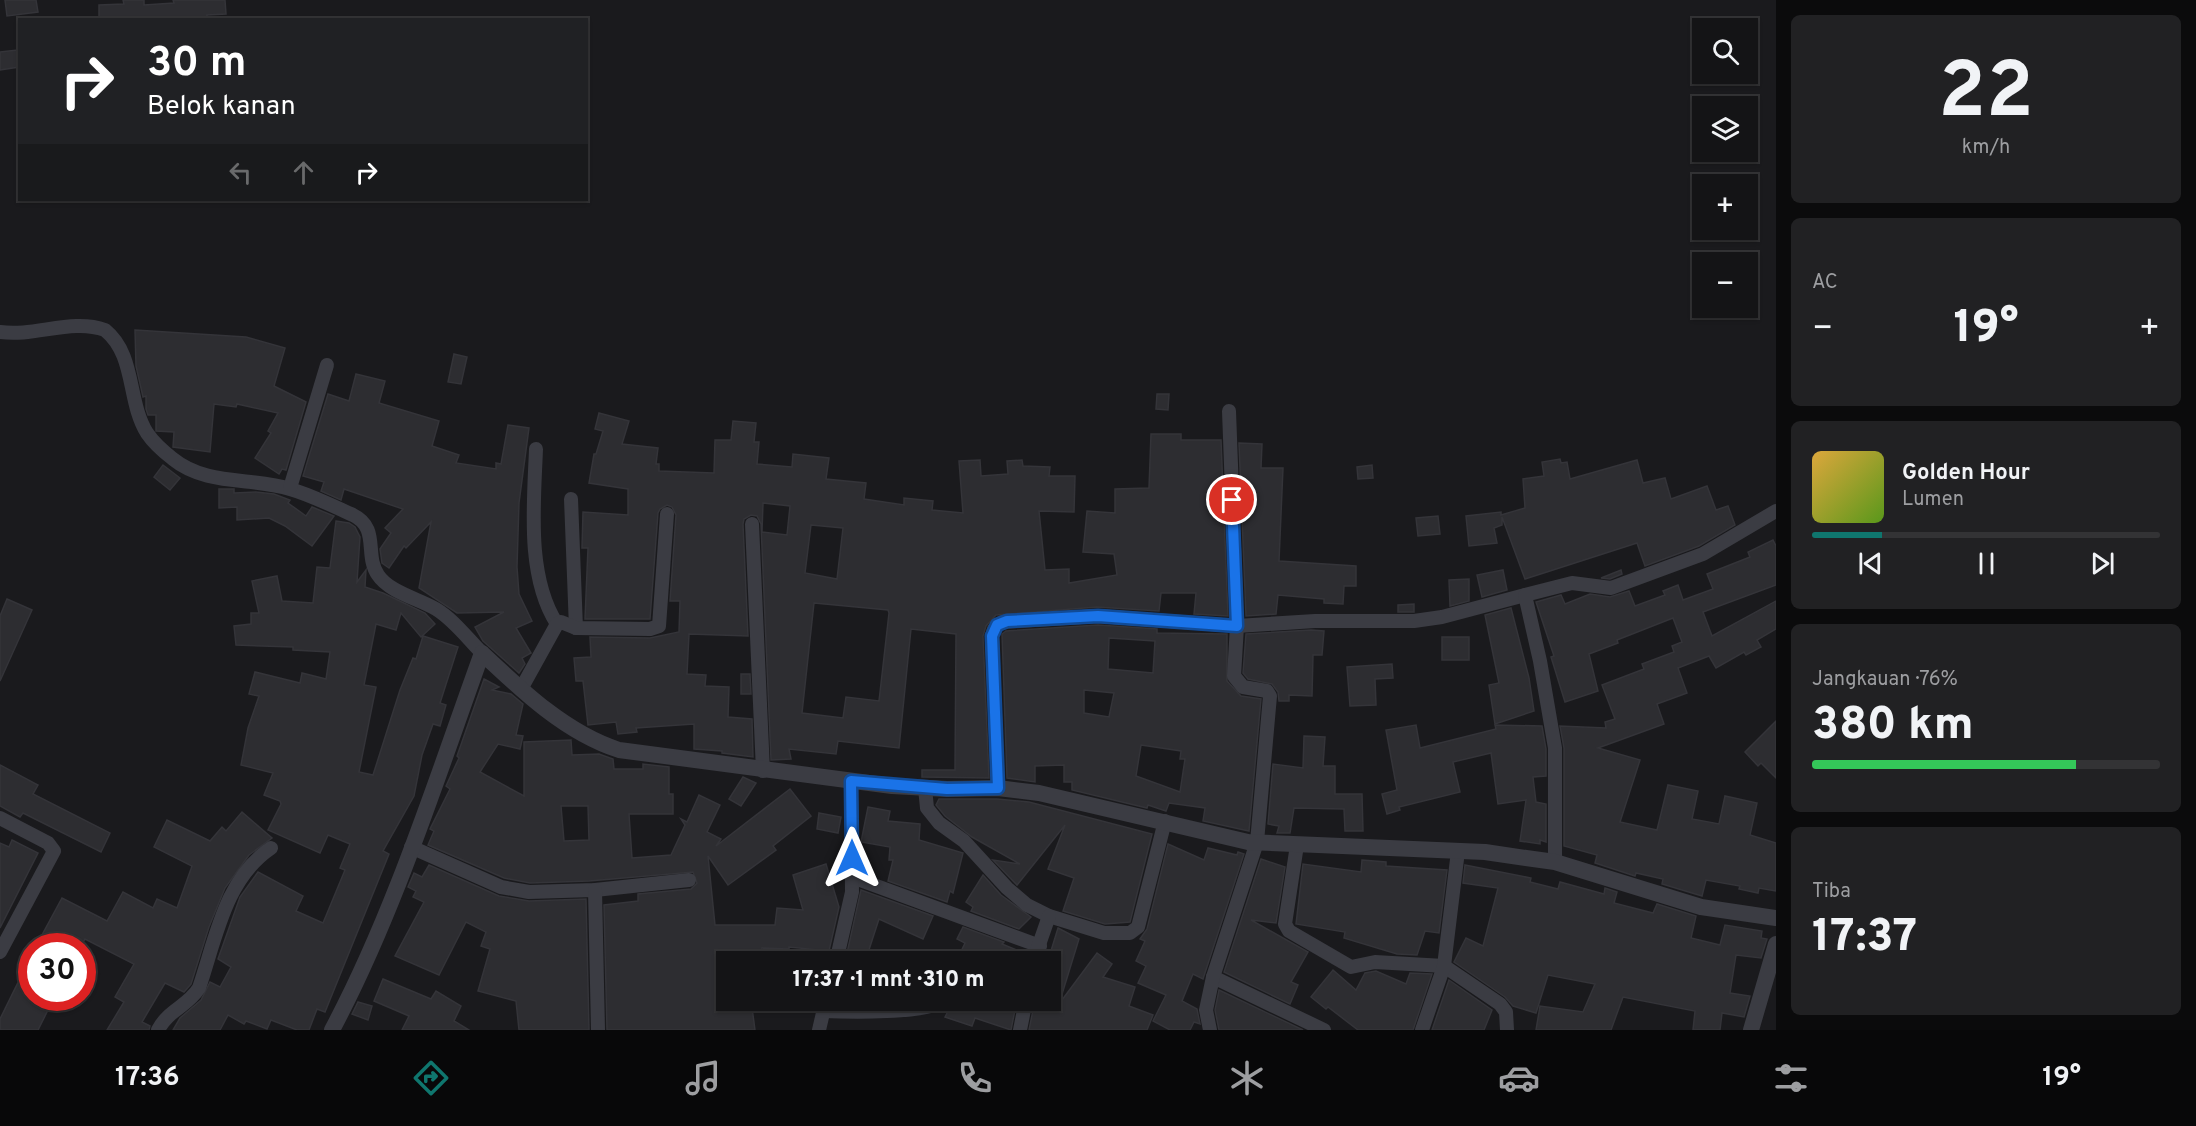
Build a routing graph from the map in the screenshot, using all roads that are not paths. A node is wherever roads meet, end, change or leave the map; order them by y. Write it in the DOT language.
graph roads {
  1 [pos="0,333"];
  2 [pos="327,365"];
  3 [pos="1228,411"];
  4 [pos="536,449"];
  5 [pos="290,488"];
  6 [pos="571,499"];
  7 [pos="1776,511"];
  8 [pos="667,514"];
  9 [pos="752,524"];
  10 [pos="1525,595"];
  11 [pos="557,624"];
  12 [pos="1237,626"];
  13 [pos="576,628"];
  14 [pos="482,653"];
  15 [pos="521,689"];
  16 [pos="763,771"];
  17 [pos="851,781"];
  18 [pos="925,788"];
  19 [pos="998,788"];
  20 [pos="0,818"];
  21 [pos="1165,821"];
  22 [pos="1257,842"];
  23 [pos="1297,845"];
  24 [pos="411,847"];
  25 [pos="271,848"];
  26 [pos="1458,851"];
  27 [pos="1556,862"];
  28 [pos="852,877"];
  29 [pos="690,880"];
  30 [pos="595,890"];
  31 [pos="1049,916"];
  32 [pos="1776,918"];
  33 [pos="1776,944"];
  34 [pos="1040,946"];
  35 [pos="839,951"];
  36 [pos="1038,951"];
  37 [pos="0,952"];
  38 [pos="1444,966"];
  39 [pos="1213,977"];
  40 [pos="823,1011"];
  41 [pos="864,1011"];
  42 [pos="882,1011"];
  43 [pos="1024,1011"];
  44 [pos="158,1030"];
  45 [pos="332,1030"];
  46 [pos="598,1030"];
  47 [pos="819,1030"];
  48 [pos="1020,1030"];
  49 [pos="1210,1030"];
  50 [pos="1324,1030"];
  51 [pos="1422,1030"];
  52 [pos="1507,1030"];
  53 [pos="1751,1030"];
  1 -- 5 [label="street"];
  2 -- 5 [label="street"];
  3 -- 12 [label="street"];
  4 -- 11 [label="street"];
  5 -- 14 [label="street"];
  6 -- 13 [label="street"];
  7 -- 10 [label="street"];
  8 -- 13 [label="street"];
  9 -- 16 [label="street"];
  10 -- 12 [label="street"];
  10 -- 27 [label="street"];
  11 -- 13 [label="street"];
  11 -- 15 [label="street"];
  12 -- 19 [label="street"];
  12 -- 22 [label="street"];
  14 -- 15 [label="street"];
  14 -- 24 [label="street"];
  15 -- 16 [label="street"];
  16 -- 17 [label="street"];
  17 -- 18 [label="street"];
  17 -- 28 [label="street"];
  18 -- 19 [label="street"];
  18 -- 31 [label="street"];
  19 -- 21 [label="street"];
  20 -- 37 [label="street"];
  21 -- 22 [label="street"];
  21 -- 31 [label="street"];
  22 -- 23 [label="street"];
  22 -- 39 [label="street"];
  23 -- 26 [label="street"];
  23 -- 38 [label="street"];
  24 -- 30 [label="street"];
  24 -- 45 [label="street"];
  25 -- 44 [label="street"];
  26 -- 27 [label="street"];
  26 -- 38 [label="street"];
  27 -- 32 [label="street"];
  28 -- 34 [label="street"];
  28 -- 35 [label="street"];
  29 -- 30 [label="street"];
  30 -- 46 [label="street"];
  31 -- 34 [label="street"];
  33 -- 53 [label="street"];
  34 -- 36 [label="street"];
  38 -- 51 [label="street"];
  38 -- 52 [label="street"];
  39 -- 49 [label="street"];
  39 -- 50 [label="street"];
  40 -- 47 [label="street"];
  41 -- 42 [label="street"];
  43 -- 48 [label="street"];
}
